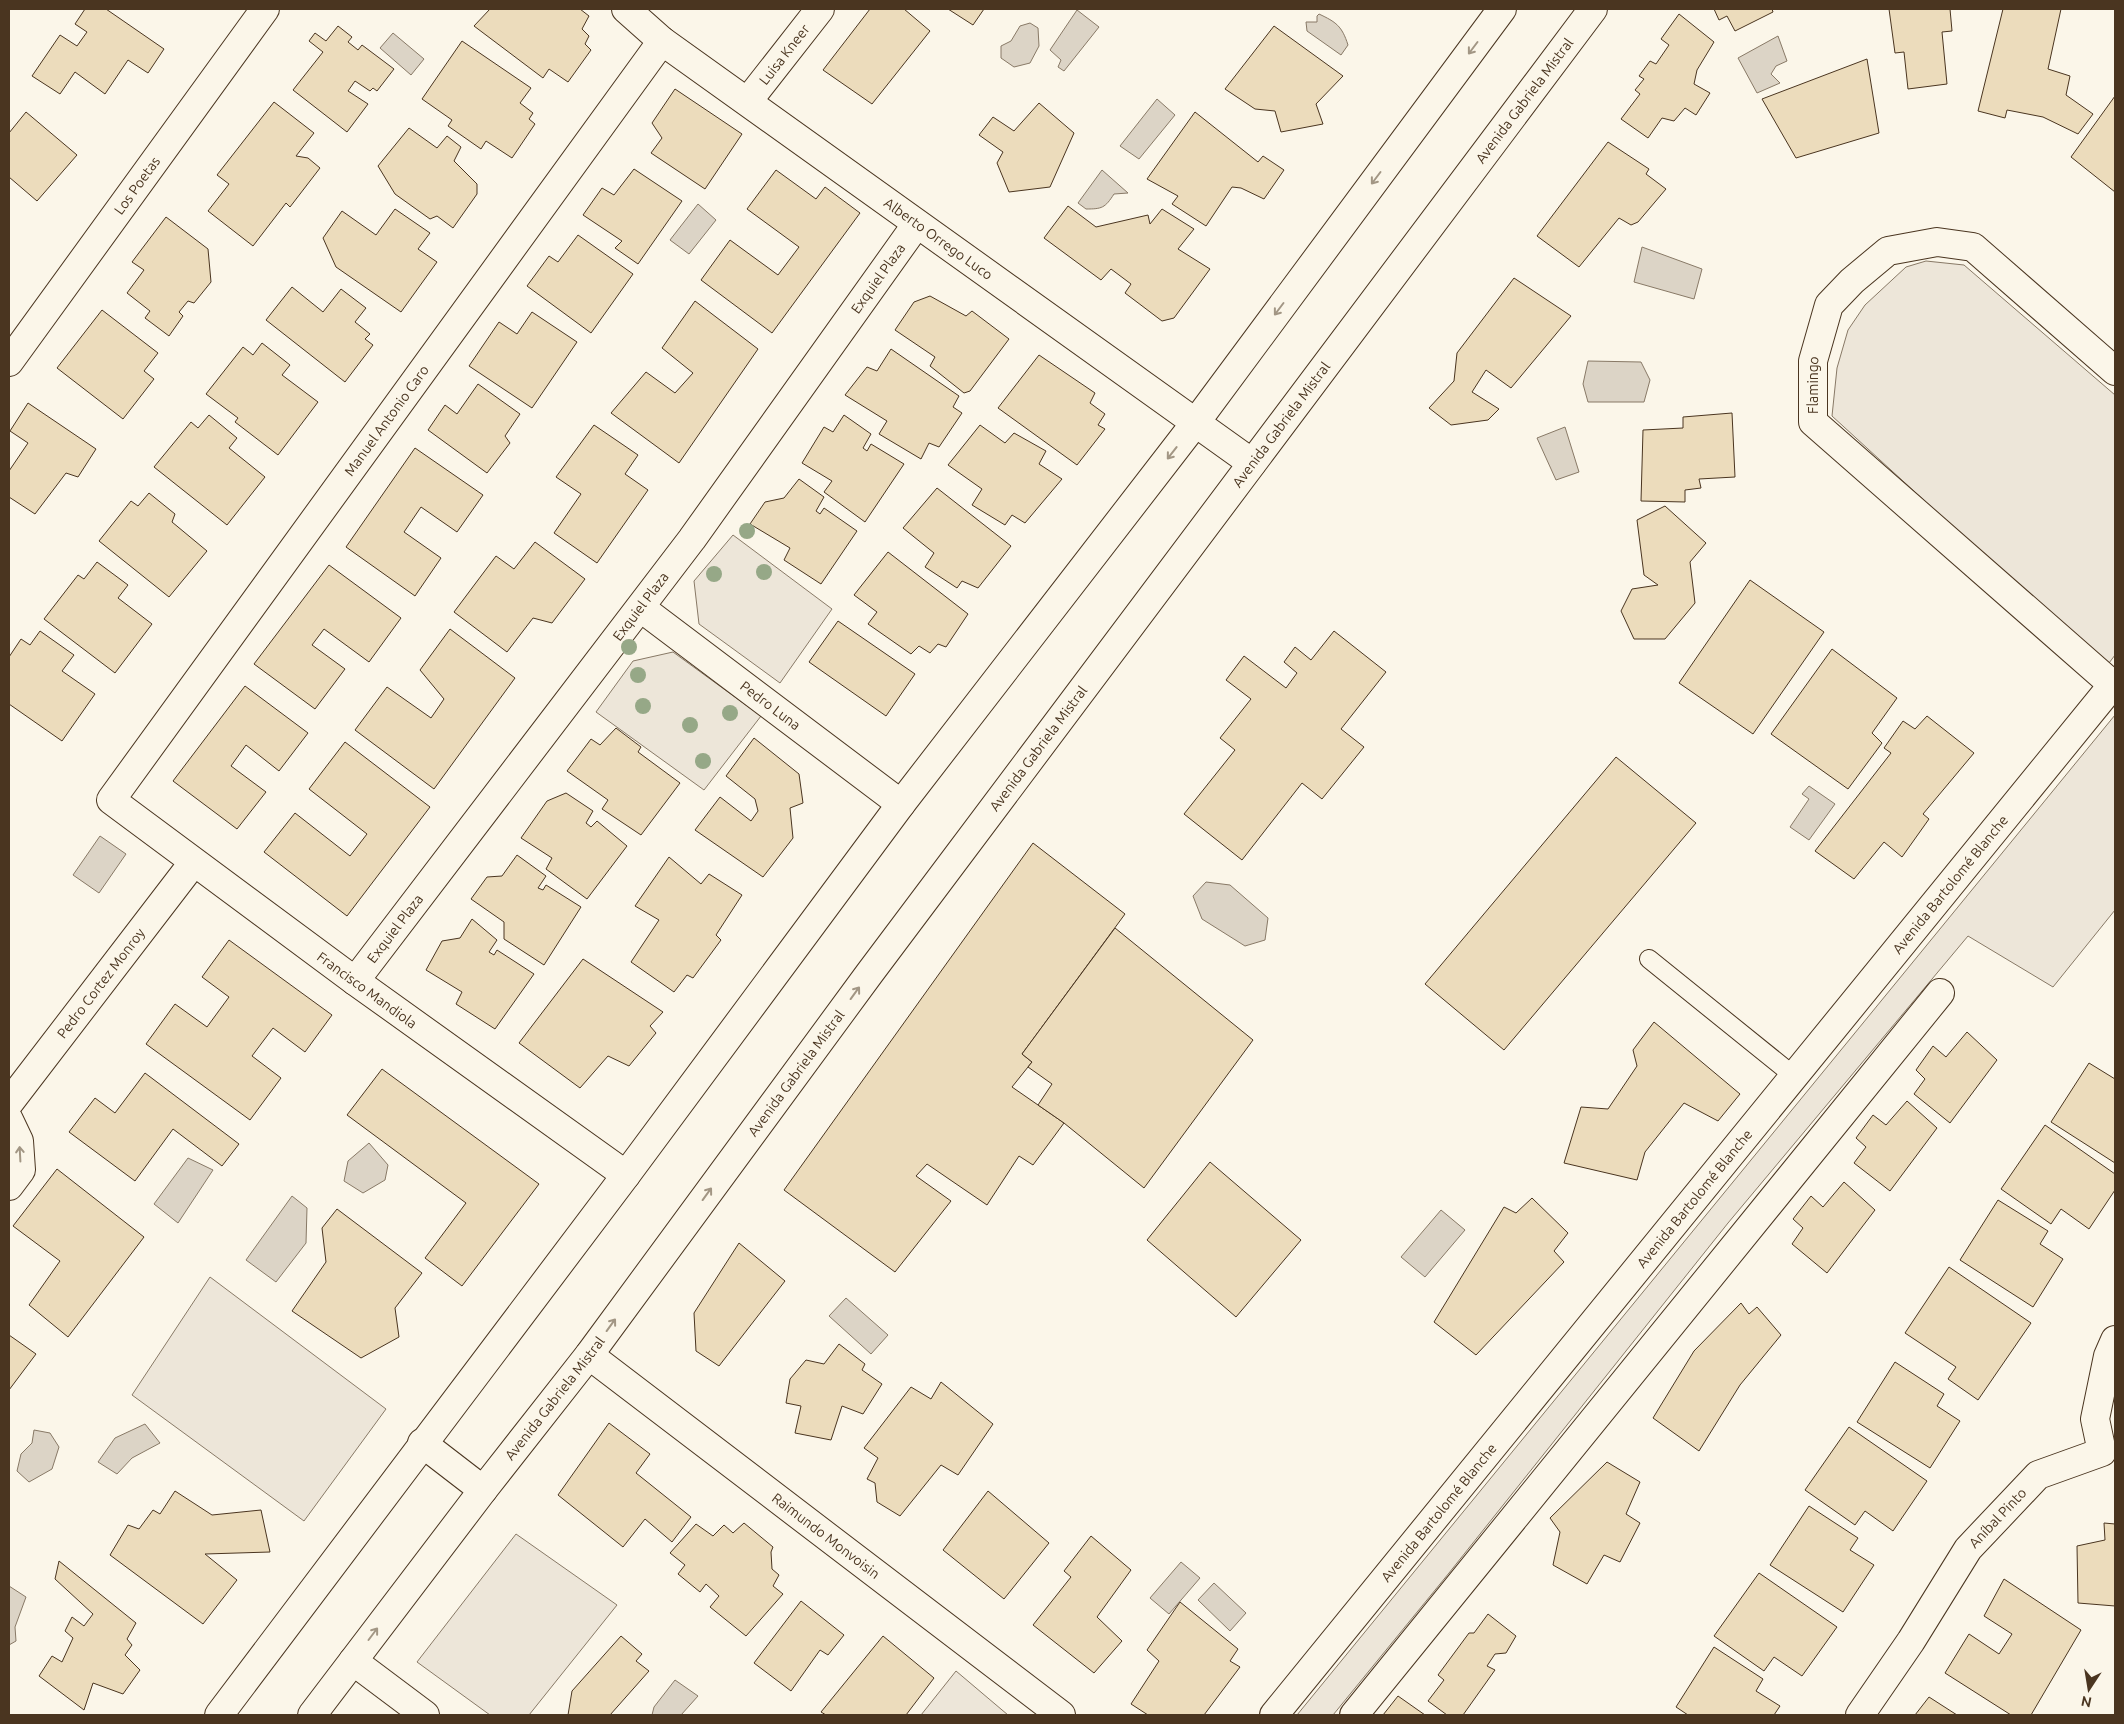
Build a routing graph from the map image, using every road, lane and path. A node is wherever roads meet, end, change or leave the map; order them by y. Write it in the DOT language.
graph roads {
  1 [pos="265,9"];
  2 [pos="820,9"];
  3 [pos="1502,9"];
  4 [pos="1593,9"];
  5 [pos="630,10"];
  6 [pos="662,41"];
  7 [pos="748,101"];
  8 [pos="916,225"];
  9 [pos="9,362"];
  10 [pos="2115,371"];
  11 [pos="1196,422"];
  12 [pos="1252,463"];
  13 [pos="641,608"];
  14 [pos="2114,684"];
  15 [pos="112,800"];
  16 [pos="901,804"];
  17 [pos="193,863"];
  18 [pos="1649,959"];
  19 [pos="356,981"];
  20 [pos="1940,993"];
  21 [pos="1794,1076"];
  22 [pos="9,1103"];
  23 [pos="9,1120"];
  24 [pos="626,1175"];
  25 [pos="9,1186"];
  26 [pos="2115,1340"];
  27 [pos="589,1355"];
  28 [pos="422,1443"];
  29 [pos="2108,1454"];
  30 [pos="483,1490"];
  31 [pos="353,1661"];
  32 [pos="218,1715"];
  33 [pos="312,1715"];
  34 [pos="425,1715"];
  35 [pos="1062,1715"];
  36 [pos="1274,1715"];
  37 [pos="1354,1715"];
  38 [pos="1860,1715"];
  1 -- 9 [label="street, Los Poetas"];
  2 -- 7 [label="street, Luisa Kneer"];
  3 -- 11 [label="street, one-way"];
  4 -- 12 [label="street, Avenida Gabriela Mistral"];
  5 -- 6 [label="street, Alberto Orrego Luco"];
  6 -- 7 [label="street, Alberto Orrego Luco"];
  6 -- 15 [label="street, Manuel Antonio Caro"];
  7 -- 8 [label="street, Alberto Orrego Luco"];
  8 -- 11 [label="street, Alberto Orrego Luco"];
  8 -- 13 [label="street, Exquiel Plaza"];
  10 -- 14 [label="street, Flamingo"];
  11 -- 12 [label="street, Alberto Orrego Luco"];
  11 -- 16 [label="street, one-way"];
  27 -- 12 [label="street, Avenida Gabriela Mistral, one-way"];
  13 -- 16 [label="street, Pedro Luna"];
  13 -- 19 [label="street, Exquiel Plaza"];
  14 -- 21 [label="street, Avenida Bartolomé Blanche"];
  15 -- 17 [label="street, Francisco Mandiola"];
  16 -- 24 [label="street"];
  17 -- 19 [label="street, Francisco Mandiola"];
  17 -- 22 [label="street, Pedro Cortez Monroy"];
  18 -- 21 [label="lane"];
  19 -- 24 [label="street, Francisco Mandiola"];
  20 -- 37 [label="street"];
  21 -- 36 [label="street, Avenida Bartolomé Blanche"];
  25 -- 23 [label="street, one-way"];
  24 -- 28 [label="street"];
  26 -- 29 [label="street, Aníbal Pinto"];
  27 -- 30 [label="street, Avenida Gabriela Mistral"];
  27 -- 35 [label="street, Raimundo Monvoisin"];
  28 -- 30 [label="street"];
  28 -- 32 [label="street"];
  29 -- 38 [label="street, Aníbal Pinto"];
  31 -- 30 [label="street, Avenida Gabriela Mistral, one-way"];
  31 -- 33 [label="street, Avenida Gabriela Mistral"];
  31 -- 34 [label="street"];
}
